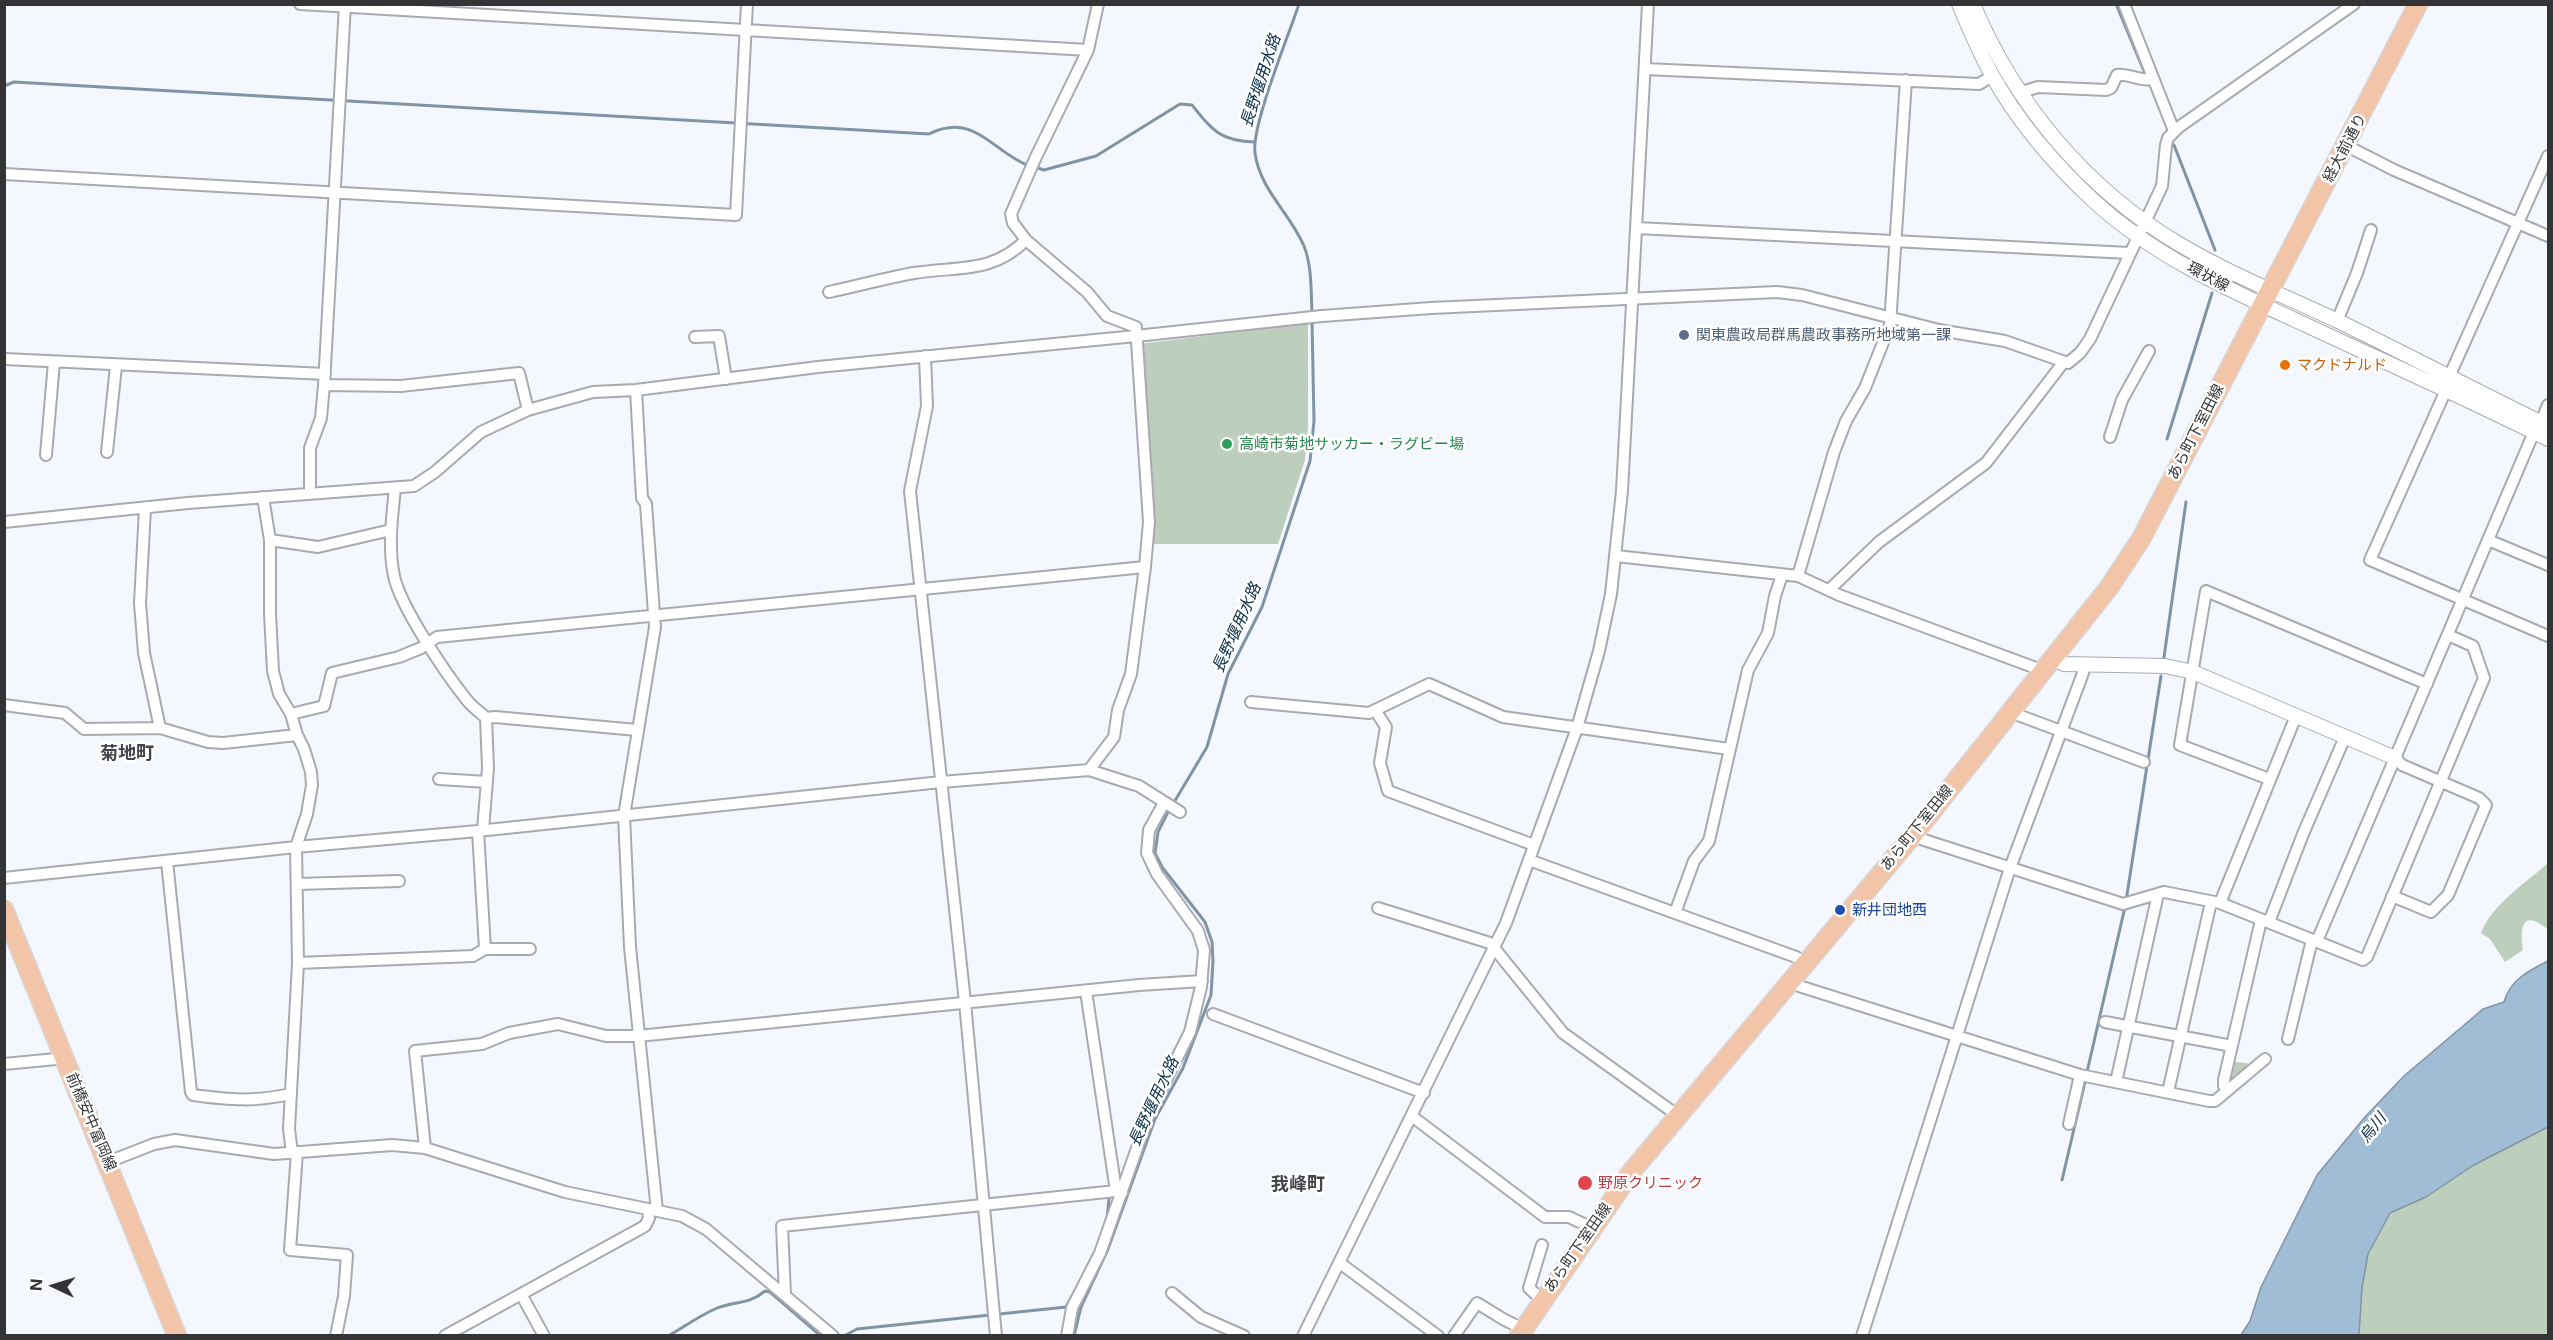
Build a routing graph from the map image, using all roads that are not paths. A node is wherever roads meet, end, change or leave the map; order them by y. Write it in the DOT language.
graph roads {
  1 [pos="300,4"];
  2 [pos="747,4"];
  3 [pos="1098,4"];
  4 [pos="1648,4"];
  5 [pos="1959,4"];
  6 [pos="1973,4"];
  7 [pos="2124,4"];
  8 [pos="2354,4"];
  9 [pos="2418,4"];
  10 [pos="345,6"];
  11 [pos="745,29"];
  12 [pos="1088,50"];
  13 [pos="1645,69"];
  14 [pos="1992,76"];
  15 [pos="2153,79"];
  16 [pos="1906,80"];
  17 [pos="2019,93"];
  18 [pos="2174,131"];
  19 [pos="2347,146"];
  20 [pos="2548,156"];
  21 [pos="2546,169"];
  22 [pos="4,174"];
  23 [pos="334,192"];
  24 [pos="2145,222"];
  25 [pos="2520,223"];
  26 [pos="1637,228"];
  27 [pos="2371,230"];
  28 [pos="2548,236"];
  29 [pos="2138,237"];
  30 [pos="1026,240"];
  31 [pos="1895,241"];
  32 [pos="2129,254"];
  33 [pos="829,292"];
  34 [pos="2266,298"];
  35 [pos="1633,299"];
  36 [pos="1891,317"];
  37 [pos="2337,321"];
  38 [pos="1136,336"];
  39 [pos="695,337"];
  40 [pos="2149,351"];
  41 [pos="925,356"];
  42 [pos="4,360"];
  43 [pos="54,362"];
  44 [pos="2063,363"];
  45 [pos="116,366"];
  46 [pos="325,379"];
  47 [pos="726,379"];
  48 [pos="2448,384"];
  49 [pos="636,390"];
  50 [pos="2548,405"];
  51 [pos="528,410"];
  52 [pos="2541,427"];
  53 [pos="2110,437"];
  54 [pos="2548,439"];
  55 [pos="107,453"];
  56 [pos="46,455"];
  57 [pos="395,488"];
  58 [pos="310,494"];
  59 [pos="263,497"];
  60 [pos="145,508"];
  61 [pos="4,522"];
  62 [pos="391,530"];
  63 [pos="270,540"];
  64 [pos="2488,540"];
  65 [pos="1616,556"];
  66 [pos="2548,565"];
  67 [pos="1145,567"];
  68 [pos="1782,575"];
  69 [pos="1798,576"];
  70 [pos="921,589"];
  71 [pos="1829,590"];
  72 [pos="2463,600"];
  73 [pos="655,616"];
  74 [pos="2448,635"];
  75 [pos="2548,636"];
  76 [pos="428,642"];
  77 [pos="2085,664"];
  78 [pos="2049,665"];
  79 [pos="2193,672"];
  80 [pos="2427,684"];
  81 [pos="1251,702"];
  82 [pos="4,705"];
  83 [pos="1375,710"];
  84 [pos="2012,710"];
  85 [pos="291,714"];
  86 [pos="2296,716"];
  87 [pos="486,718"];
  88 [pos="160,728"];
  89 [pos="1577,728"];
  90 [pos="637,730"];
  91 [pos="2061,731"];
  92 [pos="297,735"];
  93 [pos="2345,737"];
  94 [pos="1729,749"];
  95 [pos="2396,758"];
  96 [pos="2144,762"];
  97 [pos="1089,770"];
  98 [pos="440,779"];
  99 [pos="2269,779"];
  100 [pos="2440,781"];
  101 [pos="487,782"];
  102 [pos="941,782"];
  103 [pos="624,816"];
  104 [pos="481,831"];
  105 [pos="1914,834"];
  106 [pos="1534,845"];
  107 [pos="296,847"];
  108 [pos="1529,860"];
  109 [pos="167,861"];
  110 [pos="2010,868"];
  111 [pos="4,878"];
  112 [pos="399,881"];
  113 [pos="297,884"];
  114 [pos="2158,894"];
  115 [pos="2392,896"];
  116 [pos="2216,903"];
  117 [pos="1378,908"];
  118 [pos="1675,913"];
  119 [pos="6,916"];
  120 [pos="2265,921"];
  121 [pos="2314,941"];
  122 [pos="1495,947"];
  123 [pos="485,949"];
  124 [pos="530,949"];
  125 [pos="298,963"];
  126 [pos="1804,963"];
  127 [pos="1202,981"];
  128 [pos="1791,981"];
  129 [pos="1086,991"];
  130 [pos="965,1002"];
  131 [pos="1213,1014"];
  132 [pos="2105,1022"];
  133 [pos="2129,1026"];
  134 [pos="638,1036"];
  135 [pos="1956,1036"];
  136 [pos="2181,1036"];
  137 [pos="2288,1040"];
  138 [pos="2232,1046"];
  139 [pos="63,1056"];
  140 [pos="2265,1059"];
  141 [pos="4,1064"];
  142 [pos="2080,1075"];
  143 [pos="2116,1082"];
  144 [pos="2227,1091"];
  145 [pos="2168,1092"];
  146 [pos="1424,1093"];
  147 [pos="291,1094"];
  148 [pos="1677,1115"];
  149 [pos="1413,1117"];
  150 [pos="2069,1124"];
  151 [pos="425,1148"];
  152 [pos="294,1153"];
  153 [pos="108,1162"];
  154 [pos="1119,1192"];
  155 [pos="984,1205"];
  156 [pos="652,1210"];
  157 [pos="1592,1228"];
  158 [pos="1542,1245"];
  159 [pos="1340,1263"];
  160 [pos="1172,1293"];
  161 [pos="521,1294"];
  162 [pos="785,1295"];
  163 [pos="1542,1300"];
  164 [pos="1521,1332"];
  165 [pos="177,1335"];
  166 [pos="336,1335"];
  167 [pos="445,1335"];
  168 [pos="544,1335"];
  169 [pos="833,1335"];
  170 [pos="996,1335"];
  171 [pos="1067,1335"];
  172 [pos="1244,1335"];
  173 [pos="1303,1335"];
  174 [pos="1438,1335"];
  175 [pos="1454,1335"];
  176 [pos="1862,1335"];
  1 -- 10 [label="street"];
  2 -- 11 [label="street"];
  3 -- 12 [label="street"];
  4 -- 13 [label="street"];
  5 -- 14 [label="street, 環状線"];
  6 -- 17 [label="street, 環状線"];
  7 -- 15 [label="street"];
  8 -- 18 [label="street"];
  9 -- 19 [label="main road, 経大前通り"];
  10 -- 11 [label="street"];
  10 -- 23 [label="street"];
  11 -- 12 [label="street"];
  11 -- 23 [label="street"];
  12 -- 30 [label="street"];
  13 -- 16 [label="street"];
  13 -- 26 [label="street"];
  14 -- 16 [label="street"];
  14 -- 29 [label="street, 環状線"];
  15 -- 17 [label="street"];
  15 -- 18 [label="street"];
  16 -- 31 [label="street"];
  17 -- 24 [label="street, 環状線"];
  18 -- 24 [label="street"];
  19 -- 25 [label="street"];
  19 -- 34 [label="main road, 経大前通り"];
  20 -- 21 [label="street"];
  21 -- 25 [label="street"];
  22 -- 23 [label="street"];
  23 -- 46 [label="street"];
  24 -- 29 [label="street"];
  24 -- 34 [label="street, 環状線"];
  25 -- 28 [label="street"];
  25 -- 48 [label="street"];
  26 -- 31 [label="street"];
  26 -- 35 [label="street"];
  27 -- 37 [label="street"];
  29 -- 32 [label="street"];
  29 -- 34 [label="street, 環状線"];
  30 -- 33 [label="street"];
  30 -- 38 [label="street"];
  31 -- 32 [label="street"];
  31 -- 36 [label="street"];
  32 -- 44 [label="street"];
  34 -- 37 [label="street, 環状線"];
  34 -- 48 [label="street, 環状線"];
  34 -- 78 [label="main road, あら町下室田線"];
  35 -- 36 [label="street"];
  35 -- 38 [label="street"];
  35 -- 65 [label="street"];
  36 -- 44 [label="street"];
  36 -- 69 [label="street"];
  37 -- 48 [label="street, 環状線"];
  38 -- 41 [label="street"];
  38 -- 67 [label="street"];
  39 -- 47 [label="street"];
  40 -- 53 [label="street"];
  41 -- 47 [label="street"];
  41 -- 70 [label="street"];
  42 -- 43 [label="street"];
  43 -- 45 [label="street"];
  43 -- 56 [label="street"];
  44 -- 71 [label="street"];
  45 -- 46 [label="street"];
  45 -- 55 [label="street"];
  46 -- 51 [label="street"];
  46 -- 58 [label="street"];
  47 -- 49 [label="street"];
  48 -- 52 [label="street, 環状線"];
  48 -- 72 [label="street"];
  49 -- 51 [label="street"];
  49 -- 73 [label="street"];
  50 -- 52 [label="street"];
  51 -- 57 [label="street"];
  52 -- 54 [label="street, 環状線"];
  52 -- 64 [label="street"];
  57 -- 58 [label="street"];
  57 -- 62 [label="street"];
  58 -- 59 [label="street"];
  59 -- 60 [label="street"];
  59 -- 63 [label="street"];
  60 -- 61 [label="street"];
  60 -- 88 [label="street"];
  62 -- 63 [label="street"];
  62 -- 76 [label="street"];
  63 -- 85 [label="street"];
  64 -- 66 [label="street"];
  64 -- 72 [label="street"];
  65 -- 68 [label="street"];
  65 -- 89 [label="street"];
  67 -- 70 [label="street"];
  67 -- 97 [label="street"];
  68 -- 69 [label="street"];
  68 -- 94 [label="street"];
  69 -- 71 [label="street"];
  70 -- 73 [label="street"];
  70 -- 102 [label="street"];
  71 -- 78 [label="street"];
  72 -- 74 [label="street"];
  72 -- 75 [label="street"];
  73 -- 76 [label="street"];
  73 -- 90 [label="street"];
  74 -- 80 [label="street"];
  74 -- 100 [label="street"];
  76 -- 85 [label="street"];
  76 -- 87 [label="street"];
  77 -- 78 [label="street"];
  77 -- 79 [label="street"];
  77 -- 91 [label="street"];
  78 -- 84 [label="main road, あら町下室田線"];
  79 -- 80 [label="street"];
  79 -- 86 [label="street"];
  79 -- 99 [label="street"];
  80 -- 95 [label="street"];
  81 -- 83 [label="street"];
  82 -- 88 [label="street"];
  83 -- 89 [label="street"];
  83 -- 106 [label="street"];
  84 -- 91 [label="street"];
  84 -- 105 [label="main road, あら町下室田線"];
  85 -- 92 [label="street"];
  86 -- 93 [label="street"];
  86 -- 99 [label="street"];
  87 -- 90 [label="street"];
  87 -- 101 [label="street"];
  88 -- 92 [label="street"];
  89 -- 94 [label="street"];
  89 -- 106 [label="street"];
  90 -- 103 [label="street"];
  91 -- 96 [label="street"];
  91 -- 110 [label="street"];
  92 -- 107 [label="street"];
  93 -- 95 [label="street"];
  93 -- 120 [label="street"];
  94 -- 118 [label="street"];
  95 -- 100 [label="street"];
  95 -- 121 [label="street"];
  97 -- 102 [label="street"];
  97 -- 127 [label="street"];
  98 -- 101 [label="street"];
  99 -- 116 [label="street"];
  100 -- 115 [label="street"];
  100 -- 115 [label="street"];
  101 -- 104 [label="street"];
  102 -- 103 [label="street"];
  102 -- 130 [label="street"];
  103 -- 104 [label="street"];
  103 -- 134 [label="street"];
  104 -- 107 [label="street"];
  104 -- 123 [label="street"];
  105 -- 110 [label="street"];
  105 -- 126 [label="main road, あら町下室田線"];
  106 -- 108 [label="street"];
  107 -- 109 [label="street"];
  107 -- 113 [label="street"];
  108 -- 118 [label="street"];
  108 -- 122 [label="street"];
  109 -- 111 [label="street"];
  109 -- 147 [label="street"];
  110 -- 114 [label="street"];
  110 -- 135 [label="street"];
  112 -- 113 [label="street"];
  113 -- 125 [label="street"];
  114 -- 116 [label="street"];
  114 -- 133 [label="street"];
  115 -- 121 [label="street"];
  116 -- 120 [label="street"];
  116 -- 136 [label="street"];
  117 -- 122 [label="street"];
  118 -- 126 [label="street"];
  119 -- 139 [label="main road, 前橋安中富岡線"];
  120 -- 121 [label="street"];
  120 -- 138 [label="street"];
  121 -- 137 [label="street"];
  122 -- 146 [label="street"];
  122 -- 148 [label="street"];
  123 -- 124 [label="street"];
  123 -- 125 [label="street"];
  125 -- 147 [label="street"];
  126 -- 128 [label="main road, あら町下室田線"];
  127 -- 129 [label="street"];
  127 -- 154 [label="street"];
  128 -- 135 [label="street"];
  128 -- 148 [label="main road, あら町下室田線"];
  129 -- 130 [label="street"];
  129 -- 154 [label="street"];
  130 -- 134 [label="street"];
  130 -- 155 [label="street"];
  131 -- 146 [label="street"];
  132 -- 133 [label="street"];
  133 -- 136 [label="street"];
  133 -- 143 [label="street"];
  134 -- 151 [label="street"];
  134 -- 156 [label="street"];
  135 -- 142 [label="street"];
  135 -- 176 [label="street"];
  136 -- 138 [label="street"];
  136 -- 145 [label="street"];
  138 -- 144 [label="street"];
  139 -- 141 [label="street"];
  139 -- 153 [label="main road, 前橋安中富岡線"];
  140 -- 144 [label="street"];
  142 -- 143 [label="street"];
  142 -- 150 [label="street"];
  143 -- 145 [label="street"];
  144 -- 145 [label="street"];
  146 -- 149 [label="street"];
  147 -- 152 [label="street"];
  148 -- 157 [label="main road, あら町下室田線"];
  149 -- 157 [label="street"];
  149 -- 159 [label="street"];
  151 -- 152 [label="street"];
  151 -- 156 [label="street"];
  152 -- 153 [label="street"];
  152 -- 166 [label="street"];
  153 -- 165 [label="main road, 前橋安中富岡線"];
  154 -- 155 [label="street"];
  154 -- 171 [label="street"];
  155 -- 162 [label="street"];
  155 -- 170 [label="street"];
  156 -- 161 [label="street"];
  156 -- 162 [label="street"];
  157 -- 163 [label="main road, あら町下室田線"];
  158 -- 163 [label="street"];
  159 -- 173 [label="street"];
  159 -- 174 [label="street"];
  160 -- 172 [label="street"];
  161 -- 167 [label="street"];
  161 -- 168 [label="street"];
  162 -- 169 [label="street"];
  163 -- 164 [label="main road, あら町下室田線"];
  164 -- 175 [label="street"];
}
